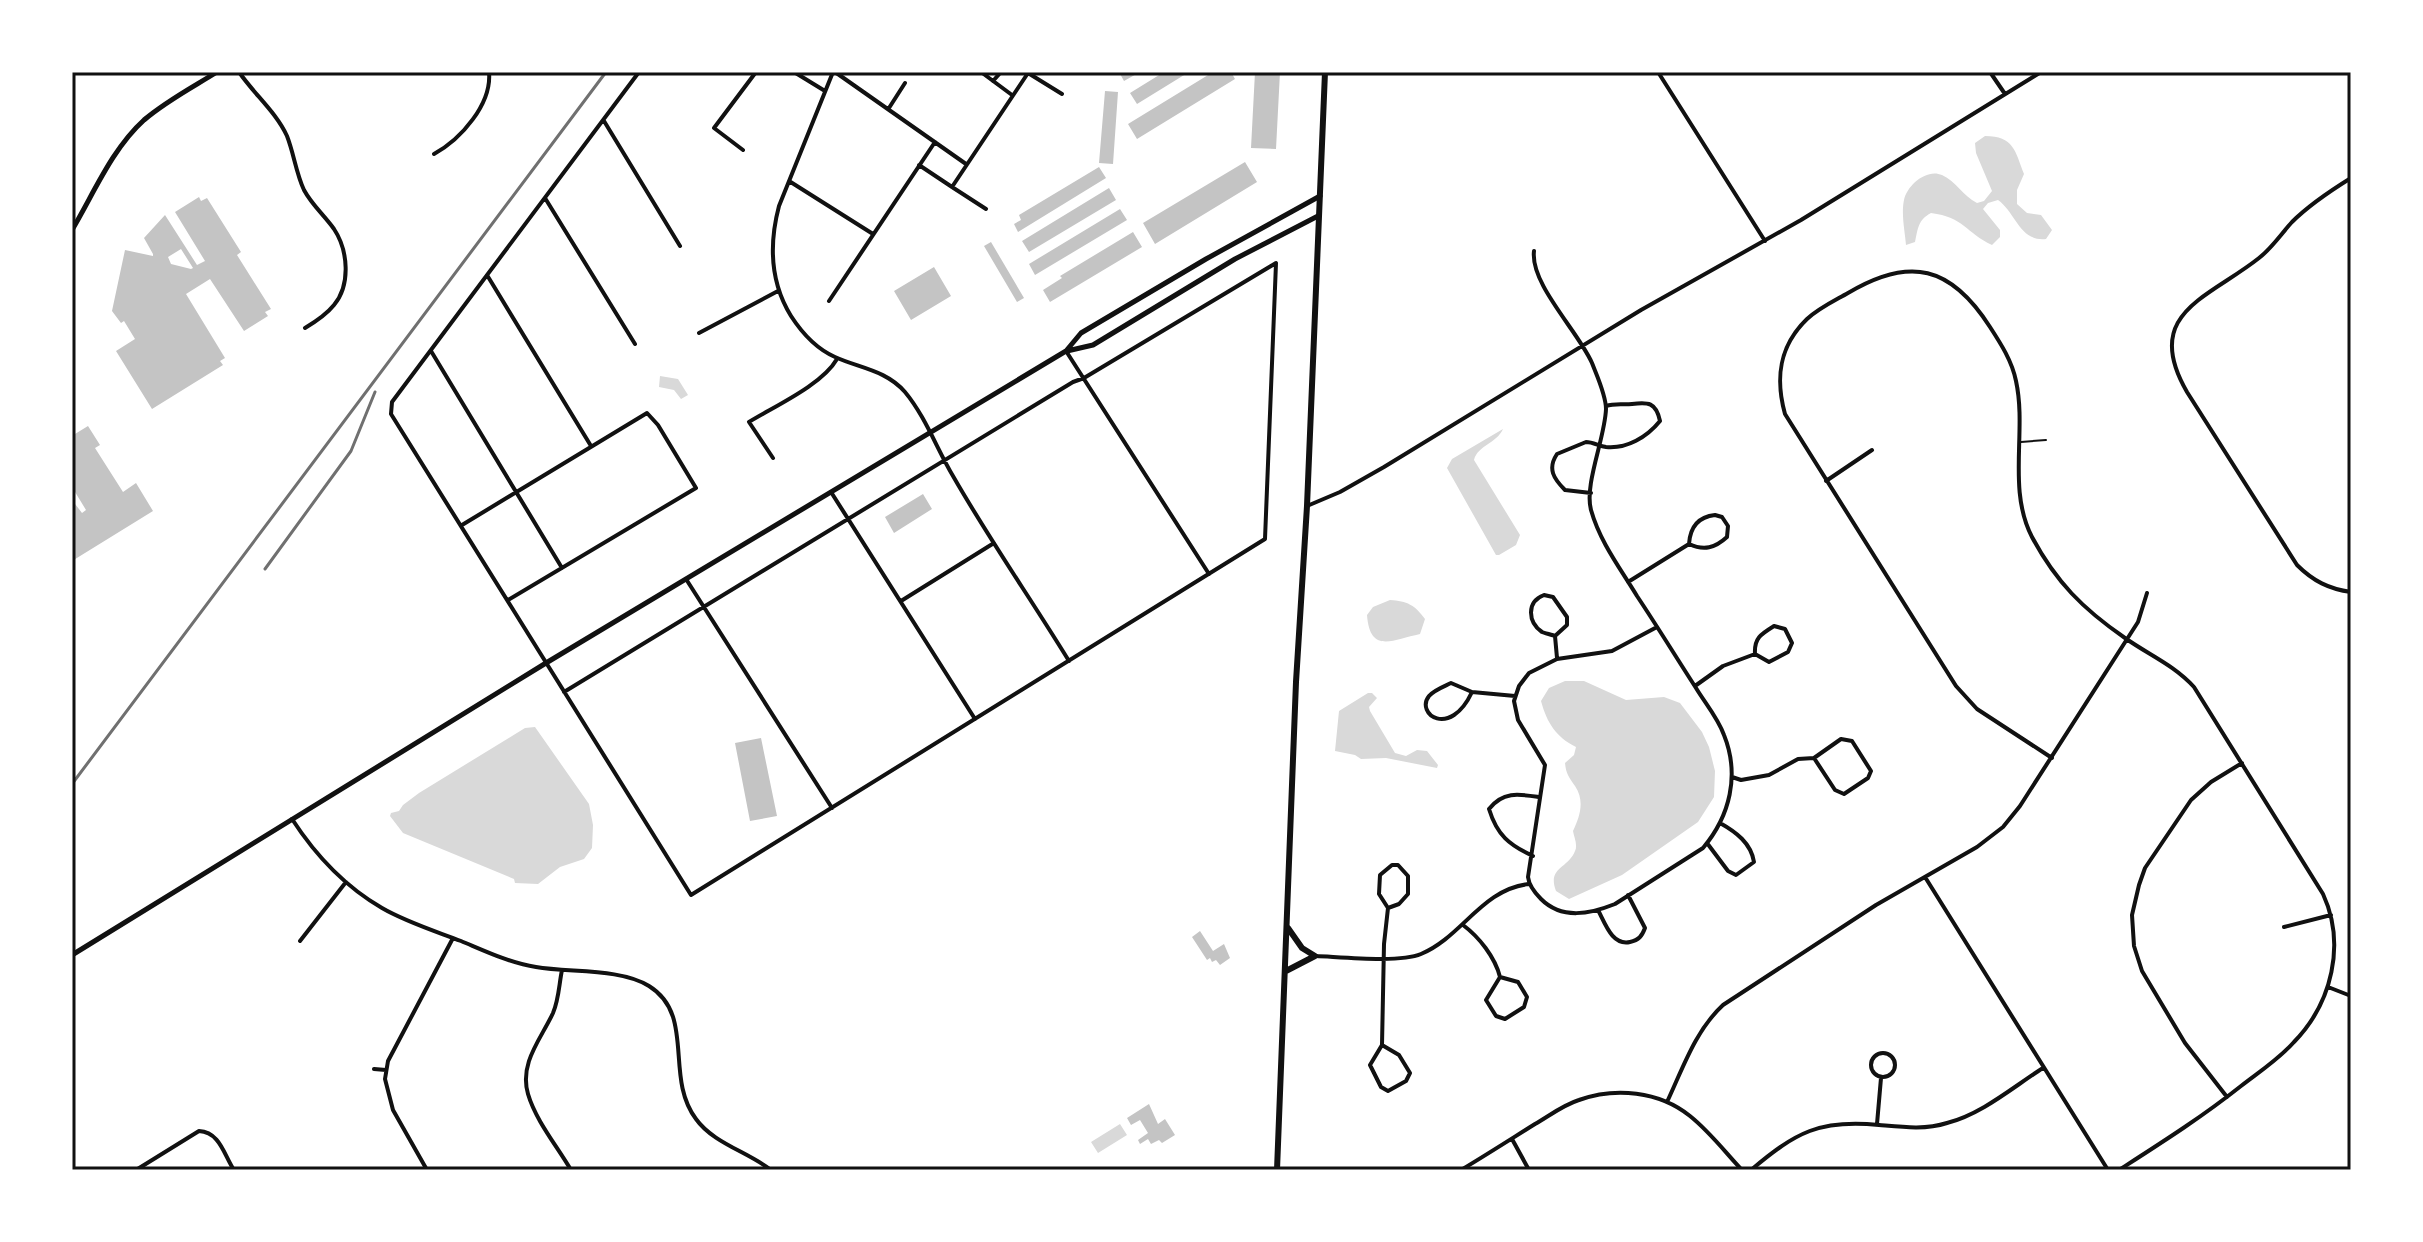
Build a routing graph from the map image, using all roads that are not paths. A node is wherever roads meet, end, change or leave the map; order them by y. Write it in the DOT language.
graph roads {
  1 [pos="217,72"];
  2 [pos="239,72"];
  3 [pos="489,72"];
  4 [pos="639,72"];
  5 [pos="756,72"];
  6 [pos="794,72"];
  7 [pos="834,72"];
  8 [pos="981,72"];
  9 [pos="1001,72"];
  10 [pos="1027,72"];
  11 [pos="1325,72"];
  12 [pos="1658,72"];
  13 [pos="1990,72"];
  14 [pos="2041,72"];
  15 [pos="993,81"];
  16 [pos="905,83"];
  17 [pos="825,91"];
  18 [pos="1062,94"];
  19 [pos="2005,94"];
  20 [pos="1012,95"];
  21 [pos="889,108"];
  22 [pos="603,120"];
  23 [pos="935,142"];
  24 [pos="743,150"];
  25 [pos="434,154"];
  26 [pos="966,164"];
  27 [pos="919,165"];
  28 [pos="2351,178"];
  29 [pos="789,181"];
  30 [pos="952,187"];
  31 [pos="1320,196"];
  32 [pos="545,198"];
  33 [pos="986,209"];
  34 [pos="1318,216"];
  35 [pos="72,230"];
  36 [pos="873,234"];
  37 [pos="1765,241"];
  38 [pos="680,246"];
  39 [pos="1534,251"];
  40 [pos="487,275"];
  41 [pos="779,291"];
  42 [pos="829,301"];
  43 [pos="305,328"];
  44 [pos="699,333"];
  45 [pos="635,344"];
  46 [pos="1583,345"];
  47 [pos="431,351"];
  48 [pos="1066,351"];
  49 [pos="837,359"];
  50 [pos="1084,378"];
  51 [pos="1606,406"];
  52 [pos="929,432"];
  53 [pos="2046,440"];
  54 [pos="2020,442"];
  55 [pos="591,446"];
  56 [pos="1601,447"];
  57 [pos="1872,450"];
  58 [pos="773,458"];
  59 [pos="944,461"];
  60 [pos="1826,481"];
  61 [pos="516,491"];
  62 [pos="831,492"];
  63 [pos="1591,493"];
  64 [pos="1307,506"];
  65 [pos="848,519"];
  66 [pos="461,526"];
  67 [pos="994,543"];
  68 [pos="1689,544"];
  69 [pos="562,568"];
  70 [pos="1209,574"];
  71 [pos="686,579"];
  72 [pos="1628,582"];
  73 [pos="2351,592"];
  74 [pos="2147,593"];
  75 [pos="508,600"];
  76 [pos="900,601"];
  77 [pos="705,607"];
  78 [pos="1657,627"];
  79 [pos="1555,636"];
  80 [pos="2127,640"];
  81 [pos="1755,654"];
  82 [pos="1557,659"];
  83 [pos="1069,661"];
  84 [pos="546,663"];
  85 [pos="1695,686"];
  86 [pos="564,692"];
  87 [pos="1472,692"];
  88 [pos="1515,696"];
  89 [pos="975,719"];
  90 [pos="1814,758"];
  91 [pos="2052,758"];
  92 [pos="2242,763"];
  93 [pos="1732,777"];
  94 [pos="1539,797"];
  95 [pos="832,808"];
  96 [pos="292,819"];
  97 [pos="1720,823"];
  98 [pos="1707,843"];
  99 [pos="1533,856"];
  100 [pos="1925,877"];
  101 [pos="346,882"];
  102 [pos="1529,884"];
  103 [pos="1628,895"];
  104 [pos="1388,908"];
  105 [pos="1598,910"];
  106 [pos="2331,915"];
  107 [pos="1286,925"];
  108 [pos="1462,925"];
  109 [pos="2284,927"];
  110 [pos="453,938"];
  111 [pos="300,941"];
  112 [pos="72,955"];
  113 [pos="1315,956"];
  114 [pos="1385,958"];
  115 [pos="562,970"];
  116 [pos="1286,971"];
  117 [pos="1500,977"];
  118 [pos="2328,987"];
  119 [pos="2351,996"];
  120 [pos="1382,1045"];
  121 [pos="2044,1068"];
  122 [pos="374,1069"];
  123 [pos="386,1070"];
  124 [pos="1881,1078"];
  125 [pos="2227,1097"];
  126 [pos="1667,1102"];
  127 [pos="1877,1124"];
  128 [pos="1512,1139"];
  129 [pos="136,1170"];
  130 [pos="234,1170"];
  131 [pos="427,1170"];
  132 [pos="571,1170"];
  133 [pos="771,1170"];
  134 [pos="1277,1170"];
  135 [pos="1461,1170"];
  136 [pos="1529,1170"];
  137 [pos="1742,1170"];
  138 [pos="1751,1170"];
  139 [pos="2108,1170"];
  140 [pos="2119,1170"];
  1 -- 35 [label="main road"];
  2 -- 43 [label="street"];
  3 -- 25 [label="street"];
  4 -- 22 [label="street"];
  5 -- 24 [label="street"];
  6 -- 17 [label="street"];
  7 -- 17 [label="street"];
  7 -- 21 [label="street"];
  8 -- 15 [label="street"];
  9 -- 15 [label="street"];
  10 -- 18 [label="street"];
  10 -- 20 [label="street"];
  11 -- 31 [label="main road"];
  12 -- 37 [label="street"];
  13 -- 19 [label="street"];
  14 -- 19 [label="street"];
  15 -- 20 [label="street"];
  16 -- 21 [label="street"];
  17 -- 29 [label="street"];
  19 -- 37 [label="street"];
  20 -- 26 [label="street"];
  21 -- 23 [label="street"];
  22 -- 32 [label="street"];
  22 -- 38 [label="street"];
  23 -- 26 [label="street"];
  23 -- 27 [label="street"];
  26 -- 30 [label="street"];
  27 -- 30 [label="street"];
  27 -- 36 [label="street"];
  28 -- 73 [label="street"];
  29 -- 36 [label="street"];
  29 -- 41 [label="street"];
  30 -- 33 [label="street"];
  31 -- 34 [label="main road"];
  31 -- 48 [label="main road"];
  32 -- 40 [label="street"];
  32 -- 45 [label="street"];
  34 -- 48 [label="main road"];
  34 -- 64 [label="main road"];
  36 -- 42 [label="street"];
  37 -- 46 [label="street"];
  39 -- 46 [label="street"];
  40 -- 47 [label="street"];
  40 -- 55 [label="street"];
  41 -- 44 [label="street"];
  41 -- 49 [label="street"];
  46 -- 51 [label="street"];
  46 -- 64 [label="street"];
  47 -- 61 [label="street"];
  47 -- 66 [label="street"];
  48 -- 50 [label="street"];
  48 -- 52 [label="main road"];
  49 -- 52 [label="street"];
  49 -- 58 [label="street"];
  50 -- 59 [label="street"];
  50 -- 70 [label="street"];
  50 -- 70 [label="street"];
  51 -- 56 [label="street"];
  51 -- 56 [label="street"];
  52 -- 59 [label="street"];
  52 -- 62 [label="main road"];
  53 -- 54 [label="lane"];
  54 -- 60 [label="street"];
  54 -- 80 [label="street"];
  55 -- 61 [label="street"];
  55 -- 69 [label="street"];
  56 -- 63 [label="street"];
  56 -- 63 [label="street"];
  57 -- 60 [label="street"];
  59 -- 65 [label="street"];
  59 -- 67 [label="street"];
  60 -- 91 [label="street"];
  61 -- 66 [label="street"];
  61 -- 69 [label="street"];
  62 -- 65 [label="street"];
  62 -- 71 [label="main road"];
  63 -- 72 [label="street"];
  64 -- 107 [label="main road"];
  65 -- 76 [label="street"];
  65 -- 77 [label="street"];
  66 -- 75 [label="street"];
  67 -- 76 [label="street"];
  67 -- 83 [label="street"];
  68 -- 68 [label="street"];
  68 -- 72 [label="street"];
  69 -- 75 [label="street"];
  70 -- 83 [label="street"];
  71 -- 77 [label="street"];
  71 -- 84 [label="main road"];
  72 -- 78 [label="street"];
  74 -- 80 [label="street"];
  75 -- 84 [label="street"];
  76 -- 89 [label="street"];
  77 -- 86 [label="street"];
  77 -- 95 [label="street"];
  78 -- 82 [label="street"];
  78 -- 85 [label="street"];
  79 -- 79 [label="street"];
  79 -- 82 [label="street"];
  80 -- 91 [label="street"];
  80 -- 92 [label="street"];
  81 -- 81 [label="street"];
  81 -- 85 [label="street"];
  82 -- 88 [label="street"];
  83 -- 89 [label="street"];
  84 -- 86 [label="street"];
  84 -- 96 [label="main road"];
  85 -- 93 [label="street"];
  86 -- 95 [label="street"];
  87 -- 87 [label="street"];
  87 -- 88 [label="street"];
  88 -- 94 [label="street"];
  89 -- 95 [label="street"];
  90 -- 90 [label="street"];
  90 -- 93 [label="street"];
  91 -- 100 [label="street"];
  92 -- 106 [label="street"];
  92 -- 125 [label="street"];
  93 -- 97 [label="street"];
  94 -- 99 [label="street"];
  94 -- 99 [label="street"];
  96 -- 101 [label="street"];
  96 -- 112 [label="main road"];
  97 -- 98 [label="street"];
  97 -- 98 [label="street"];
  98 -- 103 [label="street"];
  99 -- 102 [label="street"];
  100 -- 121 [label="street"];
  100 -- 126 [label="street"];
  101 -- 110 [label="street"];
  101 -- 111 [label="street"];
  102 -- 105 [label="street"];
  102 -- 108 [label="street"];
  103 -- 105 [label="street"];
  103 -- 105 [label="street"];
  104 -- 104 [label="street"];
  104 -- 114 [label="street"];
  106 -- 109 [label="street"];
  106 -- 118 [label="street"];
  107 -- 113 [label="main road"];
  107 -- 116 [label="main road"];
  108 -- 114 [label="street"];
  108 -- 117 [label="street"];
  110 -- 115 [label="street"];
  110 -- 123 [label="street"];
  113 -- 114 [label="street"];
  113 -- 116 [label="main road"];
  114 -- 120 [label="street"];
  115 -- 132 [label="street"];
  115 -- 133 [label="street"];
  116 -- 134 [label="main road"];
  117 -- 117 [label="street"];
  118 -- 119 [label="street"];
  118 -- 125 [label="street"];
  120 -- 120 [label="street"];
  121 -- 127 [label="street"];
  121 -- 139 [label="street"];
  122 -- 123 [label="street"];
  123 -- 131 [label="street"];
  124 -- 124 [label="street"];
  124 -- 127 [label="street"];
  125 -- 140 [label="street"];
  126 -- 128 [label="street"];
  126 -- 137 [label="street"];
  127 -- 138 [label="street"];
  128 -- 135 [label="street"];
  128 -- 136 [label="street"];
  129 -- 130 [label="street"];
}
